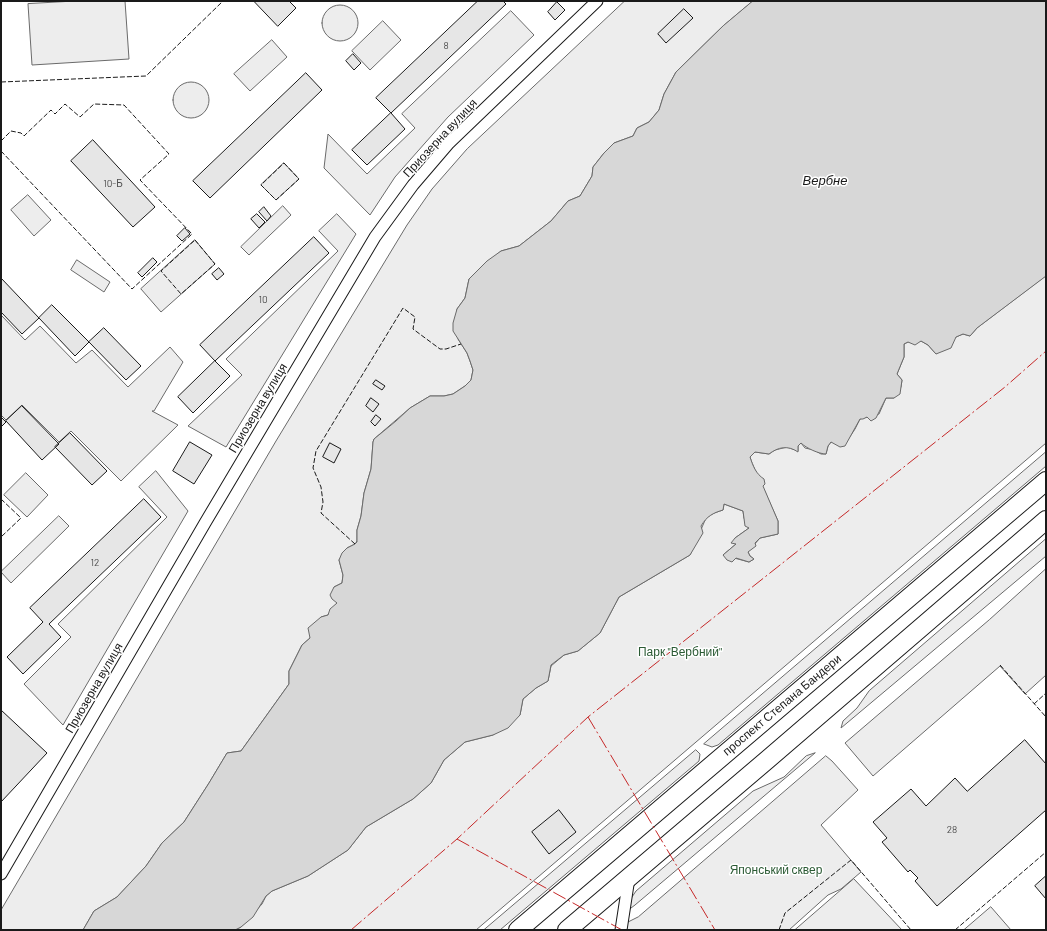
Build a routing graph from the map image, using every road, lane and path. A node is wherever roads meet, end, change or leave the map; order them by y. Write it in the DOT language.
graph roads {
  1 [pos="597,1"];
  2 [pos="1046,481"];
  3 [pos="1046,520"];
  4 [pos="1,874"];
  5 [pos="629,878"];
  6 [pos="518,930"];
  7 [pos="567,930"];
  8 [pos="621,930"];
  1 -- 4 [label="street, Приозерна вулиця"];
  2 -- 6 [label="main road, проспект Степана Бандери"];
  3 -- 5 [label="main road"];
  5 -- 7 [label="main road"];
  5 -- 8 [label="street"];
}
